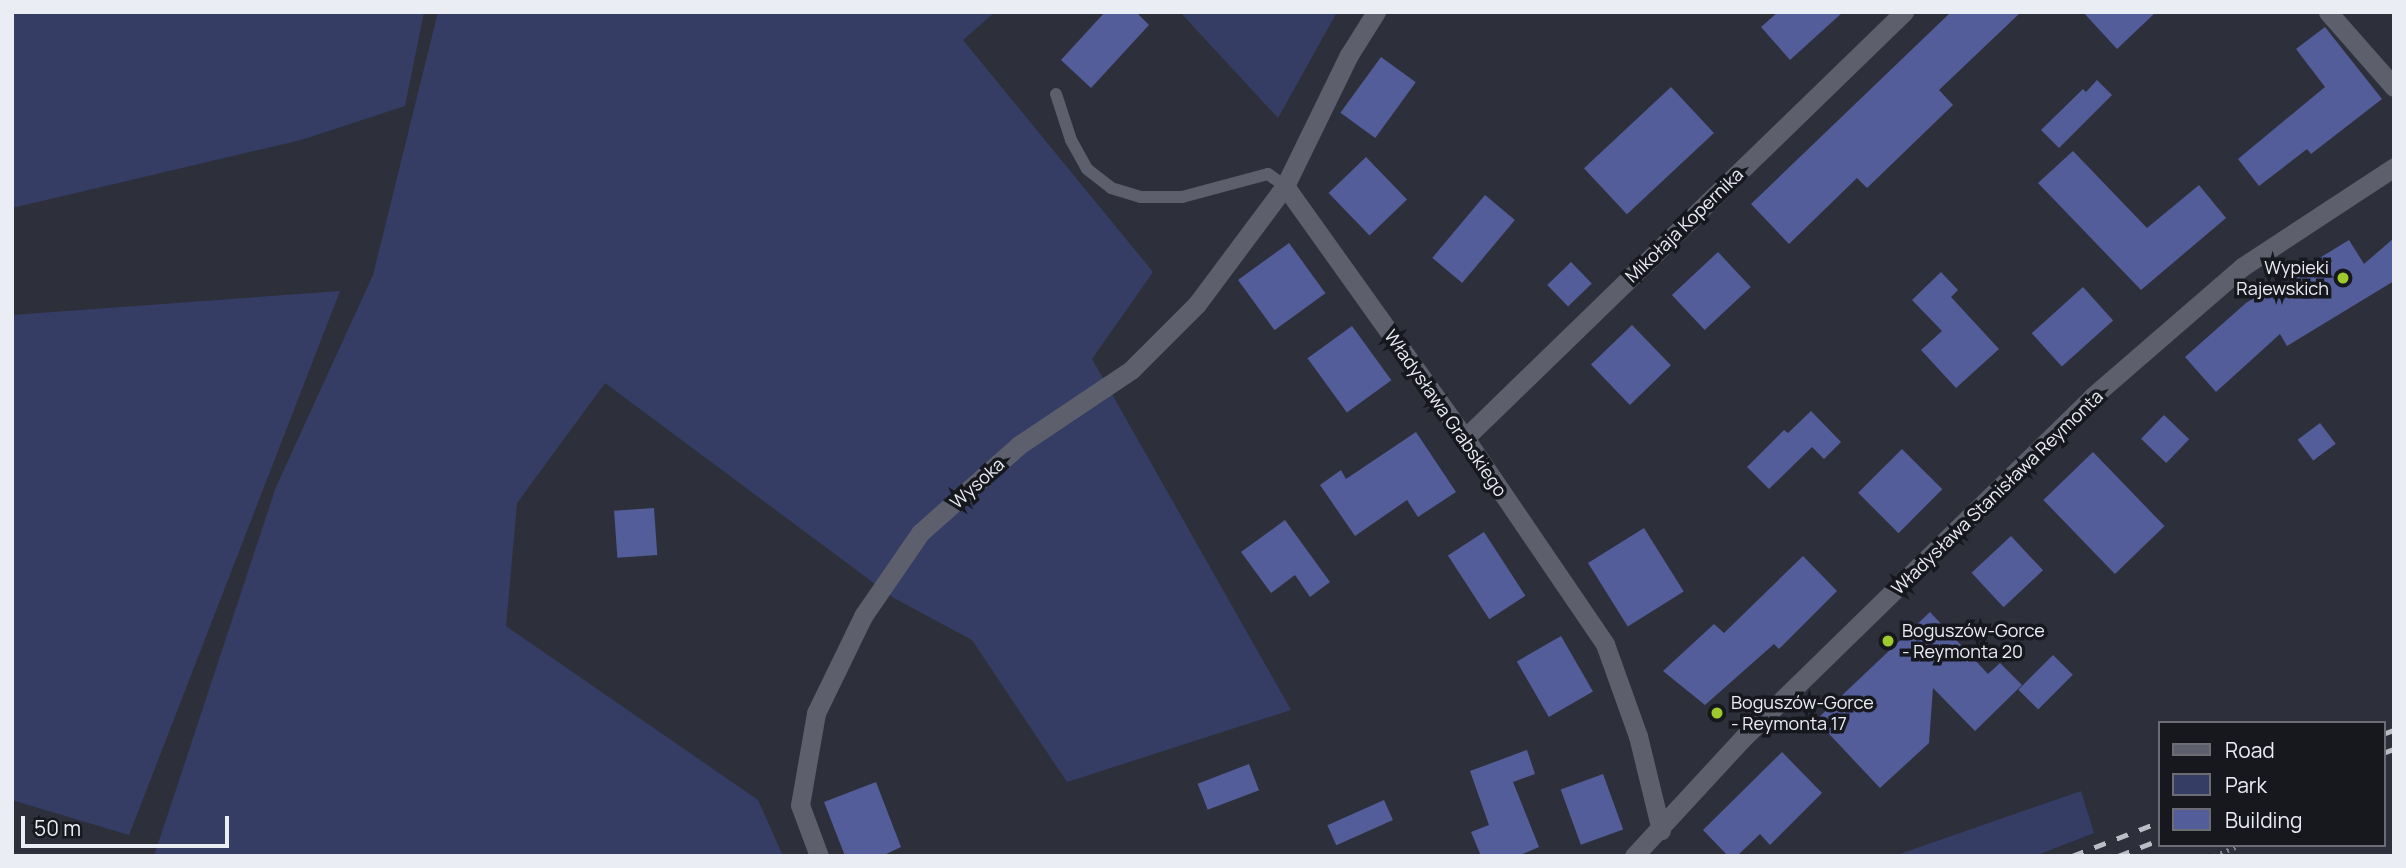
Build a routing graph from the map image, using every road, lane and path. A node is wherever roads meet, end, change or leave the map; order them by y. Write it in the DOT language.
graph roads {
  1 [pos="1376,12"];
  2 [pos="1903,12"];
  3 [pos="2328,12"];
  4 [pos="2394,87"];
  5 [pos="1056,94"];
  6 [pos="2394,167"];
  7 [pos="1285,186"];
  8 [pos="1465,438"];
  9 [pos="1661,830"];
  10 [pos="2235,847"];
  11 [pos="819,856"];
  12 [pos="1634,856"];
  13 [pos="2214,856"];
  1 -- 7 [label="street"];
  2 -- 8 [label="street, Mikołaja Kopernika"];
  3 -- 4 [label="street"];
  5 -- 7 [label="lane"];
  6 -- 9 [label="street, Władysława Stanisława Reymonta"];
  7 -- 8 [label="street, Władysława Grabskiego"];
  7 -- 11 [label="street, Wysoka"];
  8 -- 9 [label="street, Władysława Grabskiego"];
  9 -- 12 [label="street, Władysława Stanisława Reymonta"];
  10 -- 13 [label="path"];
}
